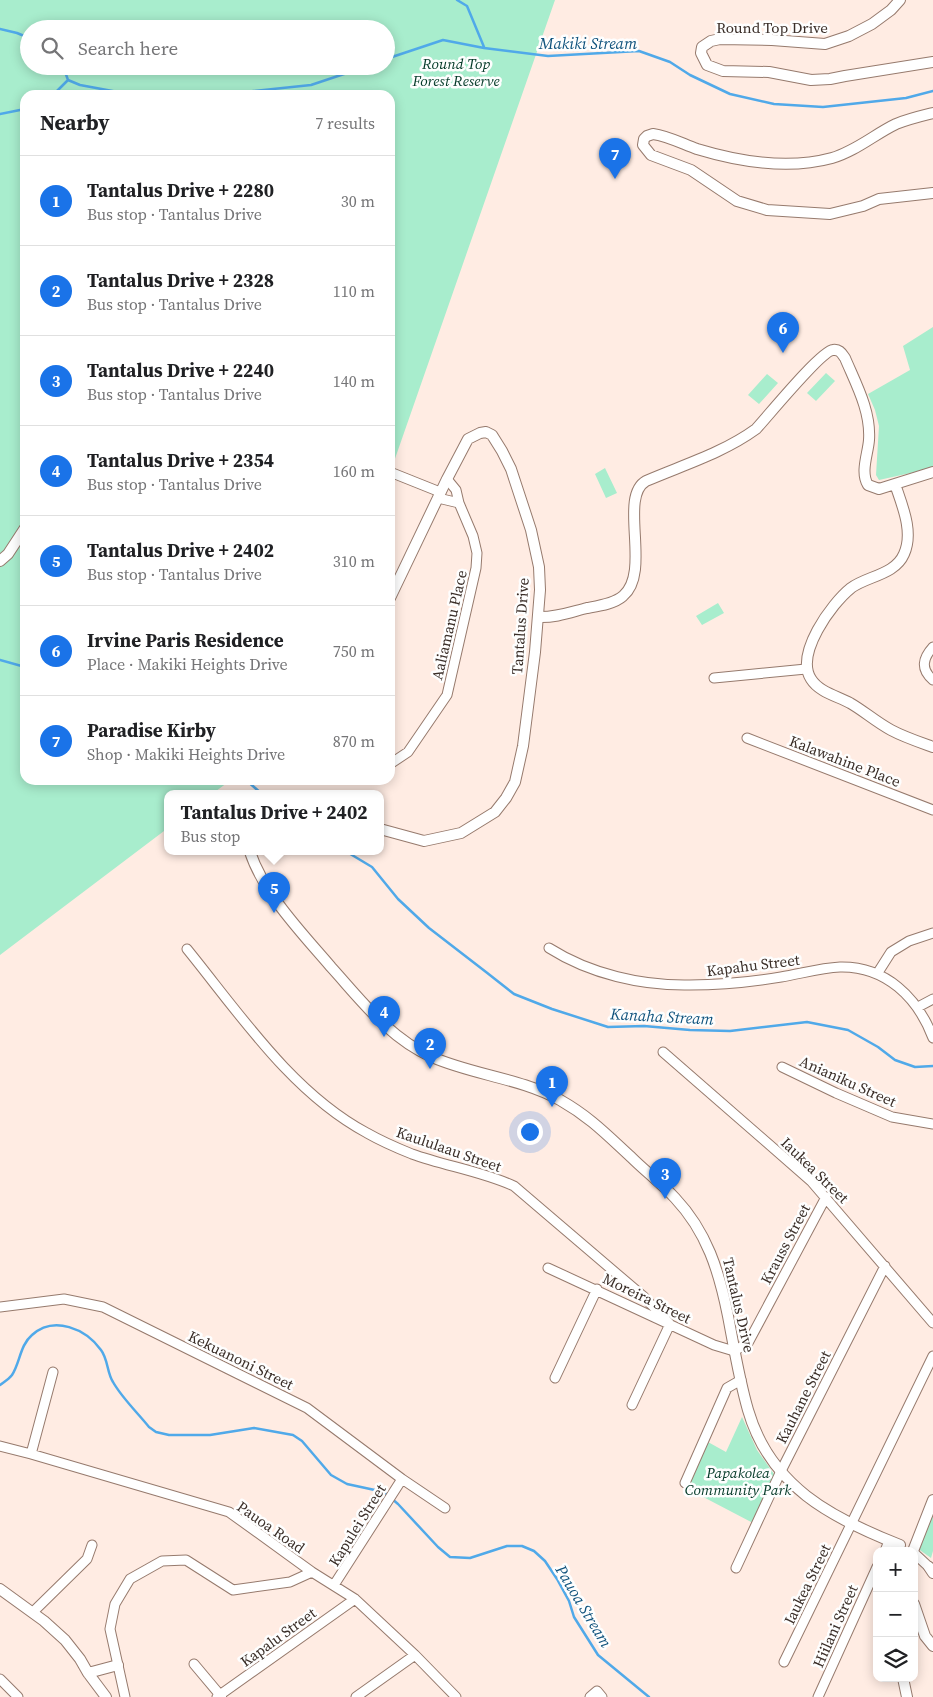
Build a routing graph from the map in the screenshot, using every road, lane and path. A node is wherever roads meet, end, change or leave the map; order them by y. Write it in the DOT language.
graph roads {
  1 [pos="900,0"];
  2 [pos="933,62"];
  3 [pos="933,113"];
  4 [pos="933,193"];
  5 [pos="933,472"];
  6 [pos="395,474"];
  7 [pos="447,479"];
  8 [pos="895,484"];
  9 [pos="439,495"];
  10 [pos="459,503"];
  11 [pos="20,536"];
  12 [pos="0,561"];
  13 [pos="395,587"];
  14 [pos="538,617"];
  15 [pos="933,647"];
  16 [pos="806,669"];
  17 [pos="714,678"];
  18 [pos="933,680"];
  19 [pos="747,738"];
  20 [pos="933,747"];
  21 [pos="395,761"];
  22 [pos="933,810"];
  23 [pos="384,830"];
  24 [pos="251,855"];
  25 [pos="933,933"];
  26 [pos="549,948"];
  27 [pos="187,949"];
  28 [pos="877,974"];
  29 [pos="933,999"];
  30 [pos="918,1007"];
  31 [pos="933,1038"];
  32 [pos="663,1052"];
  33 [pos="782,1067"];
  34 [pos="933,1124"];
  35 [pos="826,1197"];
  36 [pos="885,1266"];
  37 [pos="548,1268"];
  38 [pos="597,1289"];
  39 [pos="0,1307"];
  40 [pos="933,1322"];
  41 [pos="670,1324"];
  42 [pos="734,1350"];
  43 [pos="933,1356"];
  44 [pos="53,1372"];
  45 [pos="555,1378"];
  46 [pos="741,1380"];
  47 [pos="632,1405"];
  48 [pos="0,1446"];
  49 [pos="31,1454"];
  50 [pos="781,1471"];
  51 [pos="402,1479"];
  52 [pos="685,1483"];
  53 [pos="933,1500"];
  54 [pos="445,1508"];
  55 [pos="852,1524"];
  56 [pos="890,1541"];
  57 [pos="92,1545"];
  58 [pos="900,1545"];
  59 [pos="887,1547"];
  60 [pos="903,1547"];
  61 [pos="914,1547"];
  62 [pos="918,1557"];
  63 [pos="736,1568"];
  64 [pos="932,1570"];
  65 [pos="312,1572"];
  66 [pos="873,1576"];
  67 [pos="334,1586"];
  68 [pos="0,1589"];
  69 [pos="355,1599"];
  70 [pos="33,1612"];
  71 [pos="918,1616"];
  72 [pos="933,1646"];
  73 [pos="415,1655"];
  74 [pos="784,1662"];
  75 [pos="194,1664"];
  76 [pos="118,1665"];
  77 [pos="88,1673"];
  78 [pos="0,1679"];
  79 [pos="904,1682"];
  80 [pos="219,1696"];
  81 [pos="18,1697"];
  82 [pos="106,1697"];
  83 [pos="125,1697"];
  84 [pos="356,1697"];
  85 [pos="456,1697"];
  86 [pos="590,1697"];
  87 [pos="602,1697"];
  88 [pos="818,1697"];
  89 [pos="907,1697"];
  1 -- 2 [label="street, Round Top Drive"];
  3 -- 4 [label="street"];
  5 -- 8 [label="street"];
  6 -- 9 [label="street"];
  7 -- 9 [label="street, Tantalus Drive"];
  7 -- 10 [label="street, Aaliamanu Place"];
  7 -- 14 [label="street, Tantalus Drive"];
  8 -- 14 [label="street"];
  8 -- 16 [label="street"];
  9 -- 10 [label="street"];
  9 -- 13 [label="street, Tantalus Drive"];
  10 -- 21 [label="street, Aaliamanu Place"];
  11 -- 12 [label="street"];
  14 -- 23 [label="street, Tantalus Drive"];
  15 -- 18 [label="street"];
  16 -- 17 [label="street"];
  16 -- 20 [label="street"];
  19 -- 22 [label="street, Kalawahine Place"];
  24 -- 42 [label="street, Tantalus Drive"];
  25 -- 28 [label="street"];
  26 -- 28 [label="street, Kapahu Street"];
  27 -- 41 [label="street, Kaululaau Street"];
  28 -- 30 [label="street, Kapahu Street"];
  29 -- 30 [label="street"];
  30 -- 31 [label="street, Kapahu Street"];
  32 -- 35 [label="street, Iaukea Street"];
  33 -- 34 [label="street, Anianiku Street"];
  35 -- 36 [label="street, Iaukea Street"];
  35 -- 42 [label="street, Krauss Street"];
  36 -- 40 [label="street, Iaukea Street"];
  36 -- 50 [label="street, Kauhane Street"];
  37 -- 38 [label="street, Moreira Street"];
  38 -- 41 [label="street, Moreira Street"];
  38 -- 45 [label="street"];
  39 -- 51 [label="street, Kekuanoni Street"];
  41 -- 42 [label="street, Moreira Street"];
  41 -- 47 [label="street"];
  42 -- 46 [label="street, Tantalus Drive"];
  43 -- 55 [label="street, Iaukea Street"];
  44 -- 49 [label="street"];
  46 -- 50 [label="street, Tantalus Drive"];
  46 -- 52 [label="street"];
  48 -- 49 [label="street, Pauoa Road"];
  49 -- 65 [label="street, Pauoa Road"];
  50 -- 55 [label="street, Tantalus Drive"];
  50 -- 63 [label="street, Kauhane Street"];
  51 -- 54 [label="street, Kekuanoni Street"];
  51 -- 67 [label="street, Kapulei Street"];
  53 -- 61 [label="street"];
  55 -- 56 [label="street, Tantalus Drive"];
  55 -- 74 [label="street, Iaukea Street"];
  56 -- 58 [label="street, Tantalus Drive"];
  56 -- 59 [label="street"];
  57 -- 70 [label="street"];
  58 -- 60 [label="street, Tantalus Drive"];
  62 -- 64 [label="street, Tantalus Drive"];
  65 -- 67 [label="street, Pauoa Road"];
  65 -- 76 [label="street"];
  66 -- 88 [label="street, Hiilani Street"];
  67 -- 69 [label="street, Pauoa Road"];
  68 -- 70 [label="street"];
  69 -- 73 [label="street, Pauoa Road"];
  69 -- 80 [label="street, Kapalu Street"];
  70 -- 77 [label="street"];
  71 -- 72 [label="street"];
  73 -- 84 [label="street"];
  73 -- 85 [label="street, Pauoa Road"];
  75 -- 80 [label="street"];
  76 -- 77 [label="street"];
  76 -- 83 [label="street"];
  77 -- 82 [label="street"];
  78 -- 81 [label="street"];
  79 -- 89 [label="street"];
  86 -- 87 [label="street"];
}
